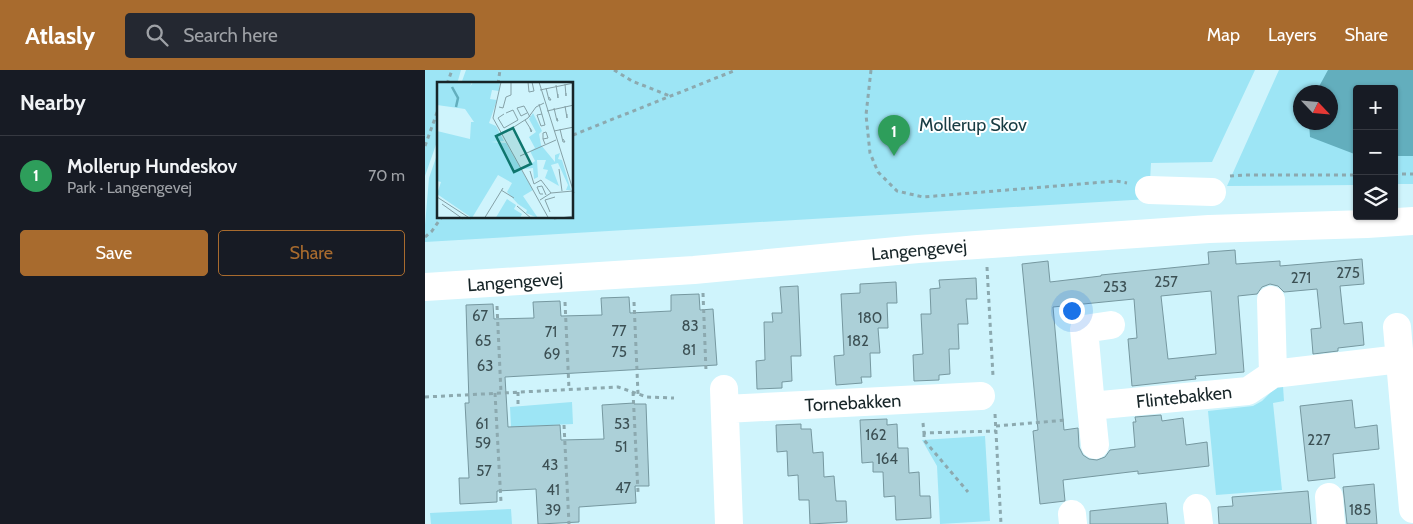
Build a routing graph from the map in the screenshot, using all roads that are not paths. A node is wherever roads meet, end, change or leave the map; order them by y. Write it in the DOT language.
graph roads {
  1 [pos="1219,184"];
  2 [pos="1149,190"];
  3 [pos="1413,221"];
  4 [pos="425,287"];
  5 [pos="1271,300"];
  6 [pos="1111,325"];
  7 [pos="1397,327"];
  8 [pos="1400,359"];
  9 [pos="1273,374"];
  10 [pos="981,396"];
  11 [pos="1092,412"];
  12 [pos="1095,445"];
  13 [pos="1412,477"];
  14 [pos="1329,497"];
  15 [pos="1413,509"];
  16 [pos="729,524"];
  17 [pos="1331,524"];
  1 -- 2 [label="street"];
  3 -- 4 [label="street, Langengevej"];
  5 -- 9 [label="street"];
  6 -- 11 [label="street"];
  7 -- 8 [label="street"];
  8 -- 9 [label="street, Flintebakken"];
  8 -- 13 [label="street"];
  9 -- 11 [label="street, Flintebakken"];
  10 -- 16 [label="street, Tornebakken"];
  11 -- 12 [label="street"];
  13 -- 15 [label="street"];
  14 -- 17 [label="street"];
}
